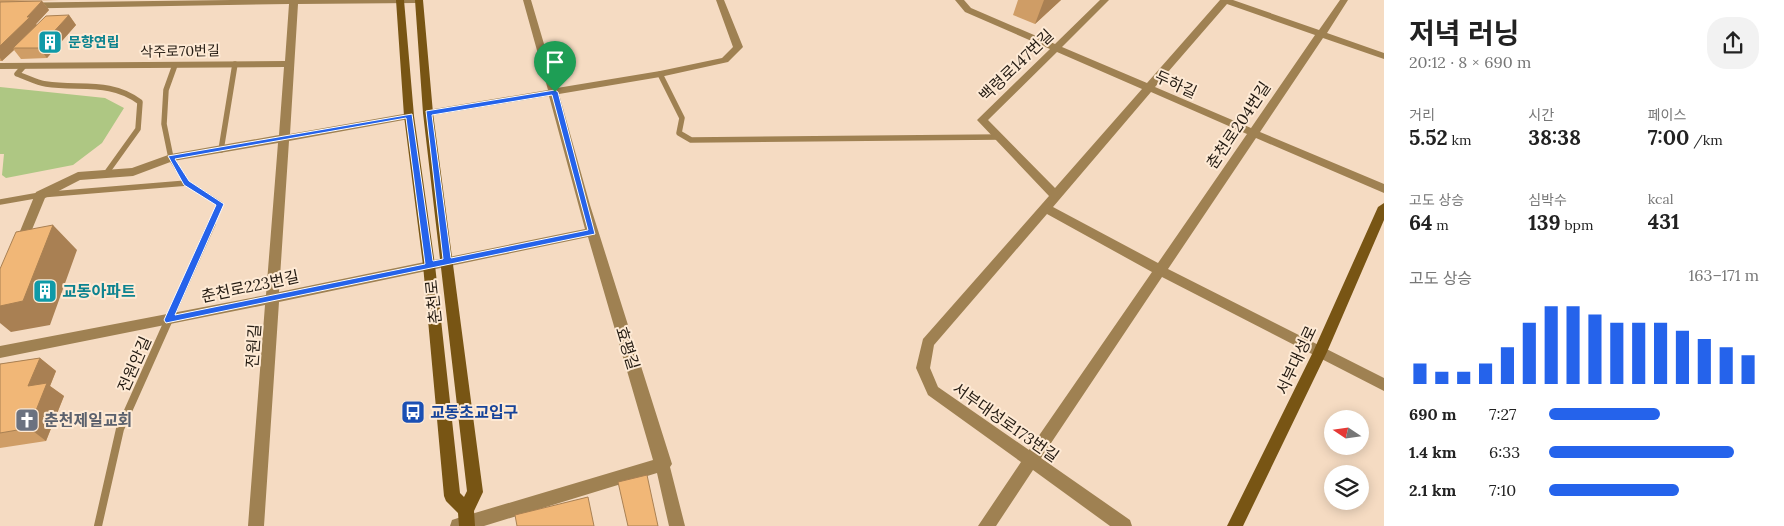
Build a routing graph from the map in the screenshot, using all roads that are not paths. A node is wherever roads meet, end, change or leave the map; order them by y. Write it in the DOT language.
graph roads {
  1 [pos="417,0"];
  2 [pos="527,0"];
  3 [pos="720,0"];
  4 [pos="959,0"];
  5 [pos="1105,0"];
  6 [pos="1225,0"];
  7 [pos="1344,0"];
  8 [pos="400,1"];
  9 [pos="294,2"];
  10 [pos="68,3"];
  11 [pos="0,6"];
  12 [pos="52,19"];
  13 [pos="1322,33"];
  14 [pos="1055,48"];
  15 [pos="20,53"];
  16 [pos="1384,56"];
  17 [pos="235,64"];
  18 [pos="290,64"];
  19 [pos="175,65"];
  20 [pos="3,66"];
  21 [pos="24,66"];
  22 [pos="660,74"];
  23 [pos="1150,88"];
  24 [pos="555,92"];
  25 [pos="428,113"];
  26 [pos="410,116"];
  27 [pos="1252,134"];
  28 [pos="999,138"];
  29 [pos="284,139"];
  30 [pos="221,150"];
  31 [pos="171,158"];
  32 [pos="105,175"];
  33 [pos="187,183"];
  34 [pos="1384,189"];
  35 [pos="40,195"];
  36 [pos="1056,196"];
  37 [pos="0,202"];
  38 [pos="1384,207"];
  39 [pos="1044,208"];
  40 [pos="592,232"];
  41 [pos="14,260"];
  42 [pos="447,261"];
  43 [pos="429,265"];
  44 [pos="1161,271"];
  45 [pos="272,299"];
  46 [pos="169,320"];
  47 [pos="0,352"];
  48 [pos="1320,352"];
  49 [pos="1384,385"];
  50 [pos="1031,460"];
  51 [pos="664,464"];
  52 [pos="464,521"];
  53 [pos="98,526"];
  54 [pos="256,526"];
  55 [pos="677,526"];
  56 [pos="986,526"];
  57 [pos="1124,526"];
  58 [pos="1236,526"];
  1 -- 8 [label="street"];
  1 -- 25 [label="street, 춘천로"];
  2 -- 24 [label="street, 효평길"];
  3 -- 22 [label="street"];
  4 -- 14 [label="street, 두하길"];
  5 -- 14 [label="street, 백령로147번길"];
  6 -- 13 [label="street"];
  6 -- 23 [label="street, 서부대성로173번길"];
  7 -- 13 [label="street, 춘천로204번길"];
  8 -- 9 [label="street"];
  8 -- 26 [label="street, 춘천로"];
  9 -- 10 [label="street"];
  9 -- 18 [label="street, 전원길"];
  10 -- 11 [label="street"];
  10 -- 12 [label="street"];
  13 -- 16 [label="street"];
  13 -- 27 [label="street, 춘천로204번길"];
  14 -- 23 [label="street, 두하길"];
  14 -- 28 [label="street, 백령로147번길"];
  15 -- 20 [label="street, 삭주로70번길"];
  17 -- 18 [label="street, 삭주로70번길"];
  17 -- 19 [label="street, 삭주로70번길"];
  17 -- 30 [label="lane, 삭주로70번길"];
  18 -- 29 [label="street, 전원길"];
  19 -- 21 [label="street, 삭주로70번길"];
  19 -- 31 [label="lane, 전원안길"];
  20 -- 21 [label="street, 삭주로70번길"];
  21 -- 32 [label="lane"];
  22 -- 24 [label="street"];
  22 -- 28 [label="lane"];
  23 -- 27 [label="street, 두하길"];
  23 -- 36 [label="street, 서부대성로173번길"];
  24 -- 25 [label="street"];
  24 -- 40 [label="street, 효평길"];
  25 -- 42 [label="street, 춘천로"];
  26 -- 29 [label="street"];
  26 -- 43 [label="street, 춘천로"];
  27 -- 34 [label="street, 두하길"];
  27 -- 44 [label="street, 춘천로204번길"];
  28 -- 36 [label="street, 백령로147번길"];
  29 -- 30 [label="street"];
  29 -- 45 [label="street, 전원길"];
  30 -- 31 [label="street"];
  31 -- 32 [label="street"];
  31 -- 33 [label="lane, 전원안길"];
  32 -- 35 [label="street"];
  33 -- 35 [label="lane"];
  33 -- 46 [label="lane, 전원안길"];
  35 -- 37 [label="lane"];
  35 -- 41 [label="street"];
  36 -- 39 [label="street, 서부대성로173번길"];
  38 -- 48 [label="street, 서부대성로"];
  39 -- 44 [label="street"];
  39 -- 50 [label="street, 서부대성로173번길"];
  40 -- 42 [label="street"];
  40 -- 51 [label="street, 효평길"];
  42 -- 43 [label="street, 춘천로223번길"];
  42 -- 52 [label="street, 춘천로"];
  43 -- 45 [label="street, 춘천로223번길"];
  43 -- 52 [label="street, 춘천로"];
  44 -- 48 [label="street"];
  44 -- 50 [label="street, 춘천로204번길"];
  45 -- 46 [label="street, 춘천로223번길"];
  45 -- 54 [label="street, 전원길"];
  46 -- 47 [label="street, 춘천로223번길"];
  46 -- 53 [label="lane, 전원안길"];
  48 -- 49 [label="street"];
  48 -- 58 [label="street, 서부대성로"];
  50 -- 56 [label="street, 춘천로204번길"];
  50 -- 57 [label="street, 서부대성로173번길"];
  51 -- 52 [label="street"];
  51 -- 55 [label="street, 효평길"];
}
